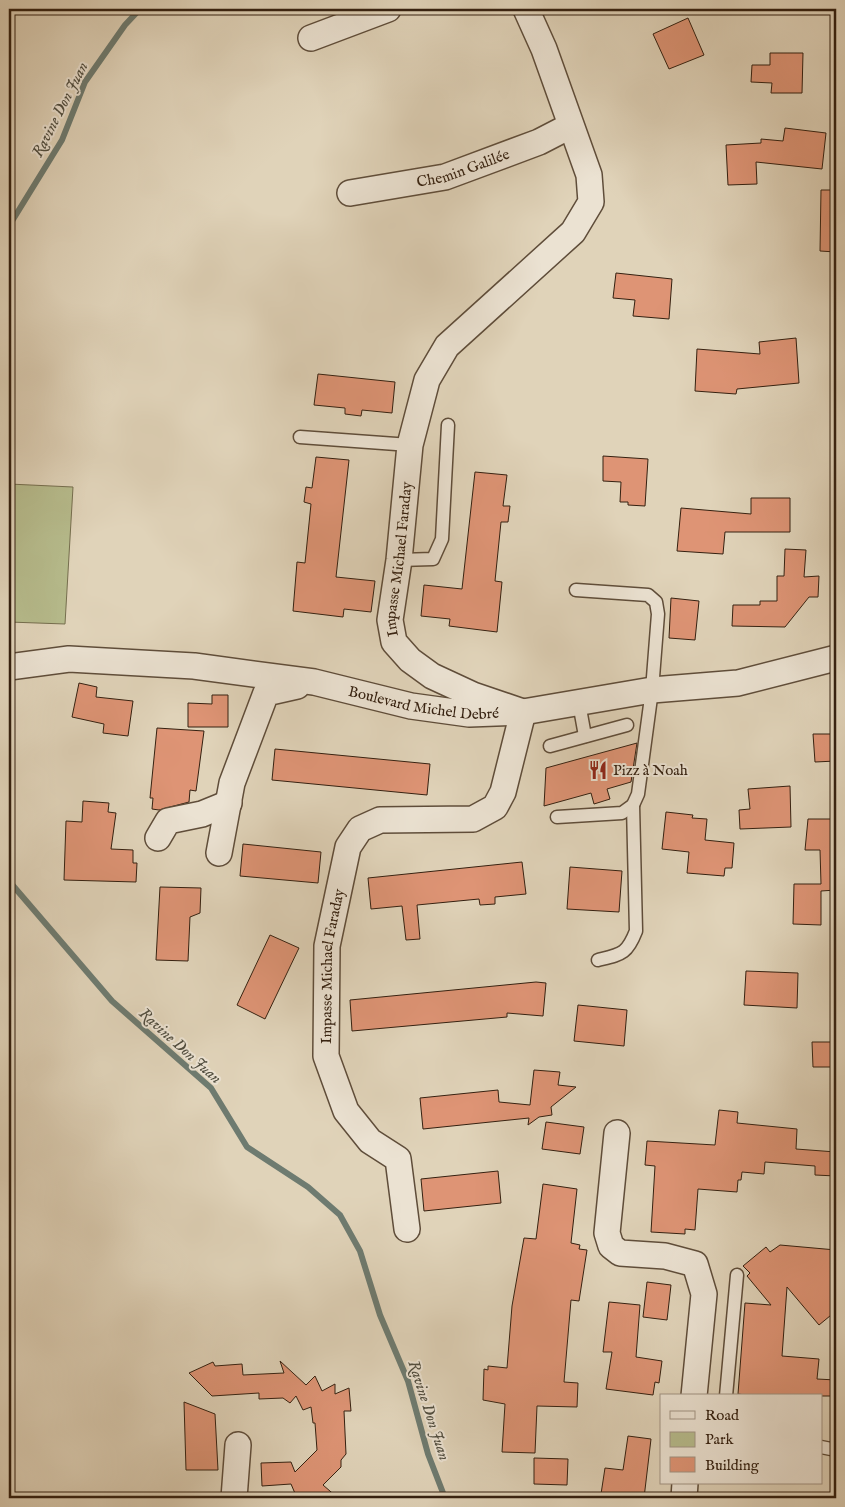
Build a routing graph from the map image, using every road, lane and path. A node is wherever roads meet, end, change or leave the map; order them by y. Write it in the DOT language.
graph roads {
  1 [pos="388,9"];
  2 [pos="526,9"];
  3 [pos="311,38"];
  4 [pos="570,126"];
  5 [pos="350,193"];
  6 [pos="448,425"];
  7 [pos="300,437"];
  8 [pos="410,445"];
  9 [pos="399,560"];
  10 [pos="576,590"];
  11 [pos="836,658"];
  12 [pos="9,667"];
  13 [pos="314,682"];
  14 [pos="652,690"];
  15 [pos="579,703"];
  16 [pos="523,712"];
  17 [pos="627,726"];
  18 [pos="585,736"];
  19 [pos="550,746"];
  20 [pos="229,803"];
  21 [pos="633,804"];
  22 [pos="557,817"];
  23 [pos="158,838"];
  24 [pos="219,853"];
  25 [pos="598,960"];
  26 [pos="617,1133"];
  27 [pos="407,1229"];
  28 [pos="737,1274"];
  29 [pos="694,1394"];
  30 [pos="726,1394"];
  31 [pos="238,1445"];
  32 [pos="822,1447"];
  33 [pos="836,1450"];
  34 [pos="685,1484"];
  35 [pos="234,1498"];
  36 [pos="684,1498"];
  1 -- 3 [label="street"];
  2 -- 4 [label="street"];
  4 -- 5 [label="street, Chemin Galilée"];
  4 -- 8 [label="street, Impasse Michael Faraday"];
  6 -- 9 [label="lane"];
  7 -- 8 [label="lane"];
  8 -- 9 [label="street, Impasse Michael Faraday"];
  9 -- 16 [label="street, Impasse Michael Faraday"];
  10 -- 14 [label="lane"];
  11 -- 14 [label="street, Boulevard Michel Debré"];
  12 -- 13 [label="street, Boulevard Michel Debré"];
  13 -- 16 [label="street, Boulevard Michel Debré"];
  13 -- 20 [label="street"];
  14 -- 15 [label="street, Boulevard Michel Debré"];
  14 -- 21 [label="lane"];
  15 -- 16 [label="street, Boulevard Michel Debré"];
  15 -- 18 [label="lane"];
  16 -- 27 [label="street, Impasse Michael Faraday"];
  17 -- 18 [label="lane"];
  18 -- 19 [label="lane"];
  20 -- 23 [label="street"];
  20 -- 24 [label="street"];
  21 -- 22 [label="lane"];
  21 -- 25 [label="lane"];
  26 -- 29 [label="street"];
  28 -- 30 [label="lane"];
  31 -- 35 [label="street"];
  32 -- 33 [label="lane"];
  34 -- 36 [label="street"];
}
